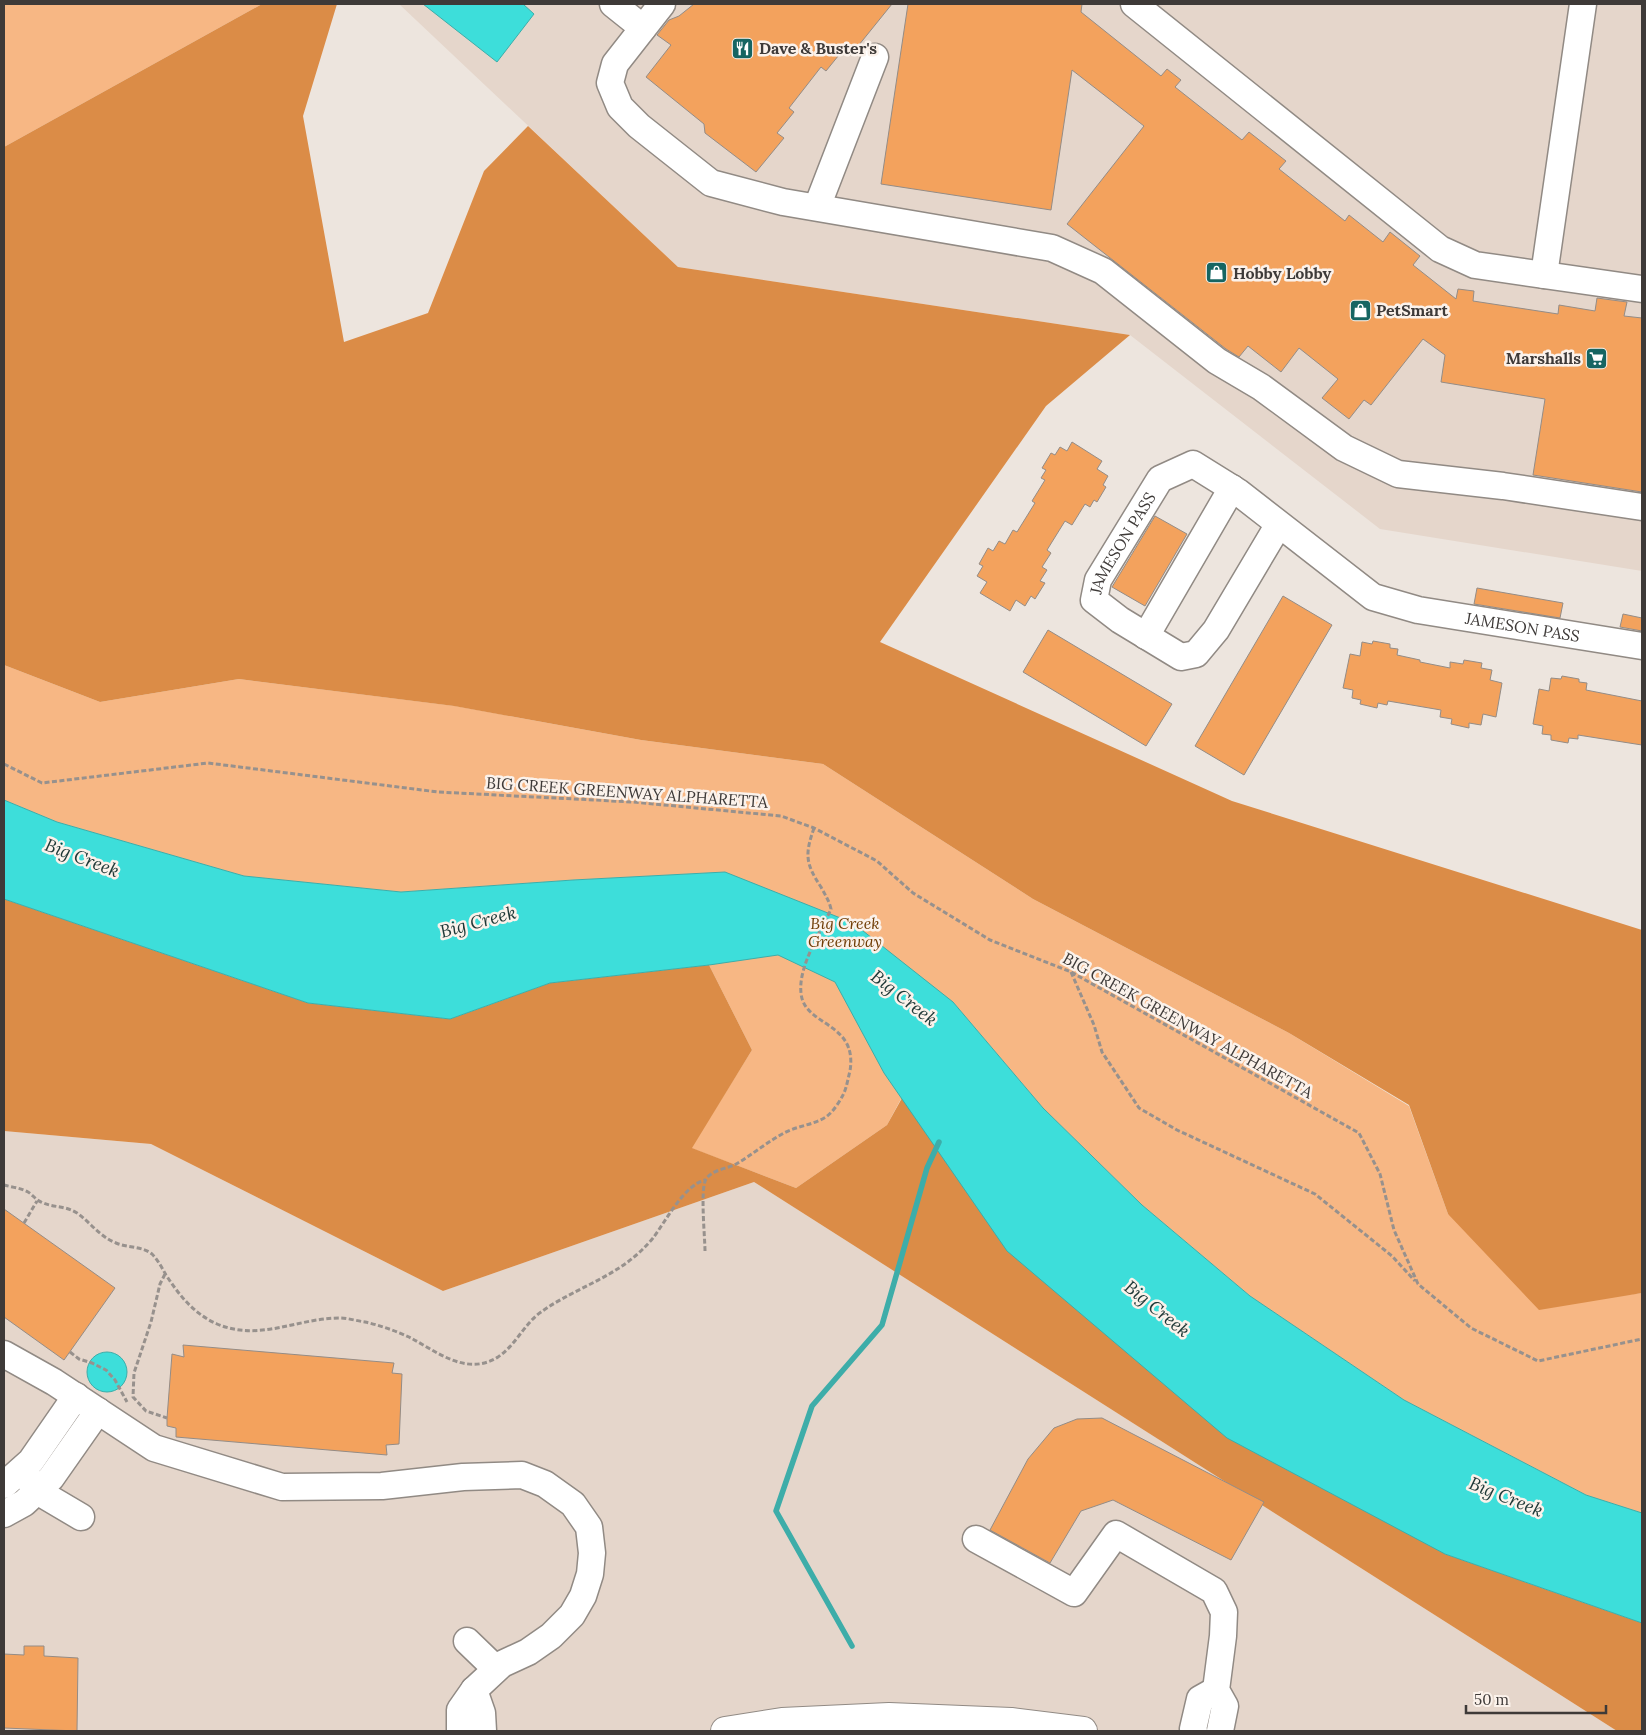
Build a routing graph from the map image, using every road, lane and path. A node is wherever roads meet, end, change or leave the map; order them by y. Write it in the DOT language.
graph roads {
  1 [pos="613,4"];
  2 [pos="662,4"];
  3 [pos="1134,4"];
  4 [pos="1583,4"];
  5 [pos="643,28"];
  6 [pos="875,57"];
  7 [pos="817,207"];
  8 [pos="1544,275"];
  9 [pos="1642,289"];
  10 [pos="1232,488"];
  11 [pos="1642,507"];
  12 [pos="1279,524"];
  13 [pos="1146,636"];
  14 [pos="1642,646"];
  15 [pos="4,764"];
  16 [pos="814,828"];
  17 [pos="1071,972"];
  18 [pos="705,1180"];
  19 [pos="4,1185"];
  20 [pos="37,1201"];
  21 [pos="24,1223"];
  22 [pos="706,1251"];
  23 [pos="165,1274"];
  24 [pos="1418,1284"];
  25 [pos="1642,1339"];
  26 [pos="70,1352"];
  27 [pos="4,1354"];
  28 [pos="76,1396"];
  29 [pos="129,1405"];
  30 [pos="98,1411"];
  31 [pos="167,1418"];
  32 [pos="12,1477"];
  33 [pos="37,1491"];
  34 [pos="4,1514"];
  35 [pos="81,1518"];
  36 [pos="976,1539"];
  37 [pos="467,1641"];
  38 [pos="496,1669"];
  39 [pos="474,1690"];
  40 [pos="1216,1690"];
  41 [pos="460,1731"];
  42 [pos="483,1731"];
  43 [pos="725,1731"];
  44 [pos="1083,1731"];
  45 [pos="1194,1731"];
  46 [pos="1220,1731"];
  1 -- 5 [label="street"];
  2 -- 5 [label="street"];
  3 -- 8 [label="street"];
  4 -- 8 [label="street"];
  5 -- 7 [label="street"];
  6 -- 7 [label="street"];
  7 -- 11 [label="street"];
  8 -- 9 [label="street"];
  10 -- 12 [label="street, JAMESON PASS"];
  10 -- 13 [label="street"];
  10 -- 13 [label="street, JAMESON PASS"];
  12 -- 13 [label="street, JAMESON PASS"];
  12 -- 14 [label="street, JAMESON PASS"];
  15 -- 16 [label="path, BIG CREEK GREENWAY ALPHARETTA"];
  16 -- 17 [label="path, BIG CREEK GREENWAY ALPHARETTA"];
  16 -- 18 [label="path"];
  17 -- 24 [label="path"];
  17 -- 24 [label="path, BIG CREEK GREENWAY ALPHARETTA"];
  18 -- 22 [label="path"];
  18 -- 23 [label="path"];
  19 -- 20 [label="path"];
  20 -- 21 [label="path"];
  20 -- 23 [label="path"];
  23 -- 31 [label="path"];
  24 -- 25 [label="path, BIG CREEK GREENWAY ALPHARETTA"];
  26 -- 29 [label="path"];
  27 -- 28 [label="street"];
  28 -- 30 [label="street"];
  28 -- 32 [label="street"];
  30 -- 33 [label="street"];
  30 -- 38 [label="street"];
  32 -- 33 [label="street"];
  33 -- 34 [label="street"];
  33 -- 35 [label="street"];
  36 -- 40 [label="street"];
  37 -- 38 [label="street"];
  38 -- 39 [label="street"];
  39 -- 41 [label="street"];
  39 -- 42 [label="street"];
  40 -- 45 [label="street"];
  40 -- 46 [label="street"];
  43 -- 44 [label="main road"];
}
